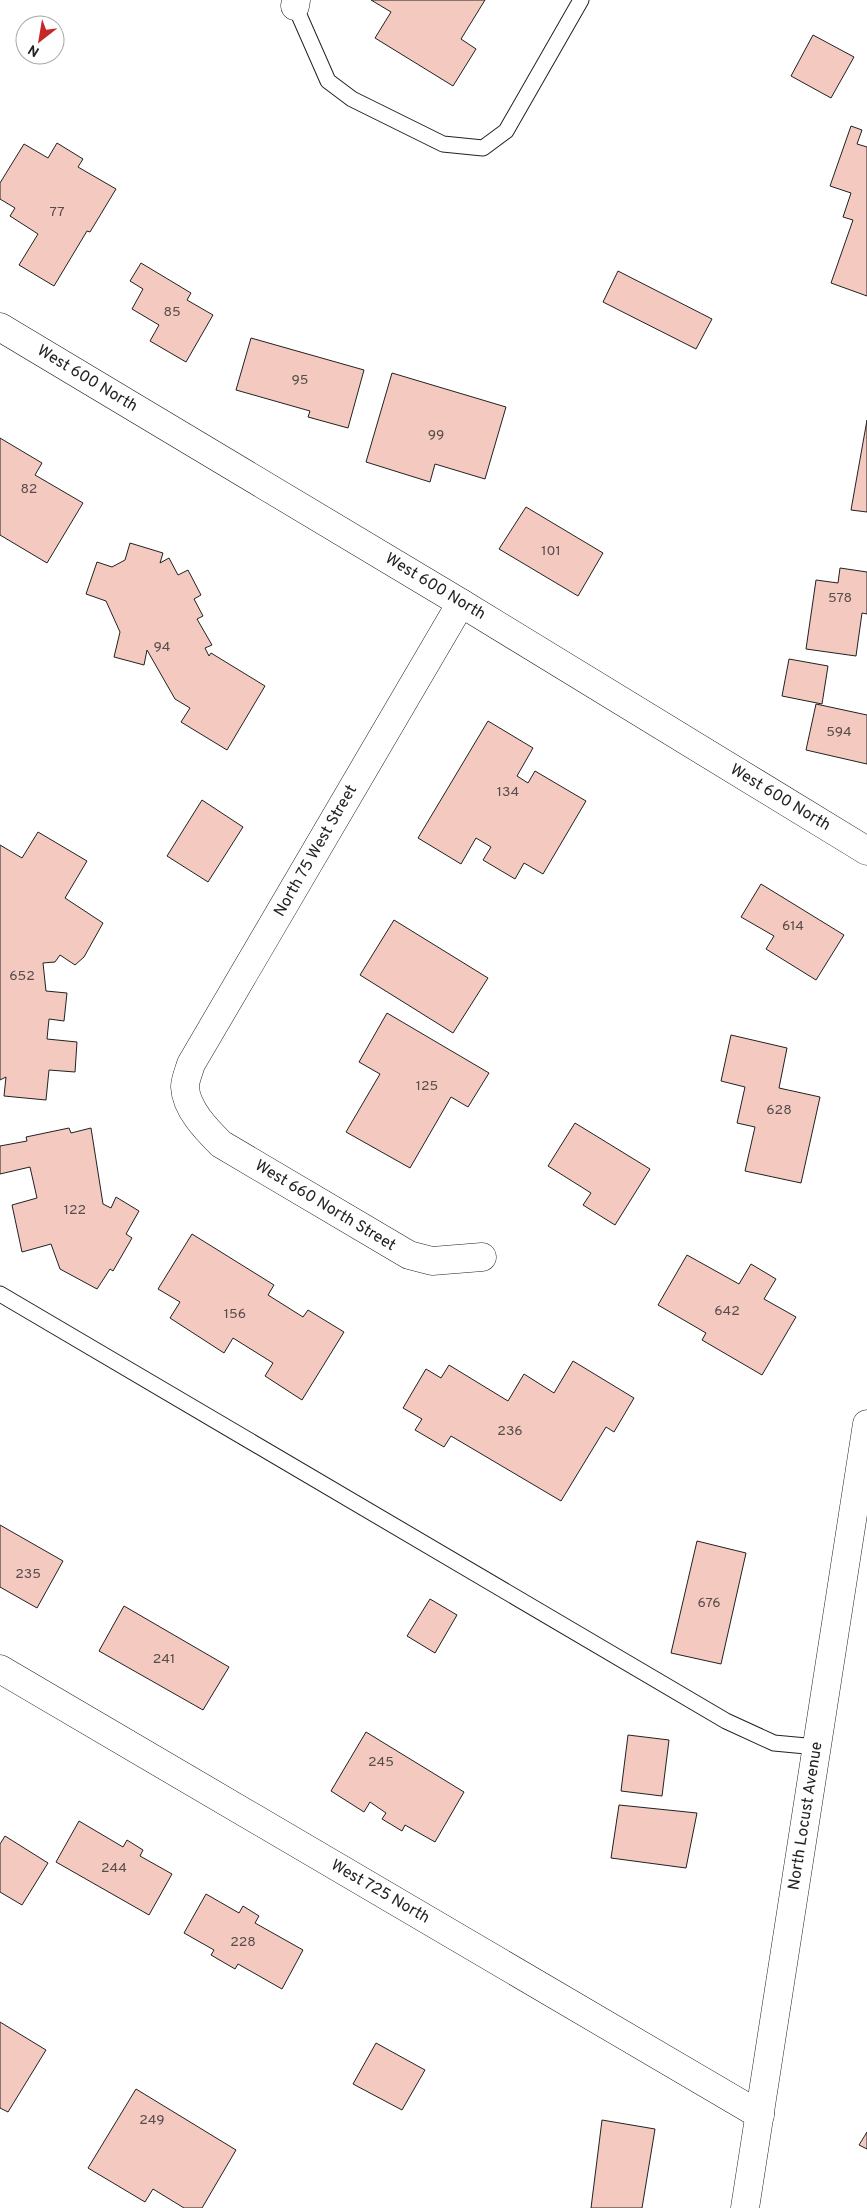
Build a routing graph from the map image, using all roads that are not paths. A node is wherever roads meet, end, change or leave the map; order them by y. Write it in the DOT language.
graph roads {
  1 [pos="581,0"];
  2 [pos="296,3"];
  3 [pos="0,327"];
  4 [pos="461,603"];
  5 [pos="867,851"];
  6 [pos="190,1103"];
  7 [pos="482,1257"];
  8 [pos="0,1294"];
  9 [pos="867,1424"];
  10 [pos="0,1669"];
  11 [pos="817,1747"];
  12 [pos="760,2115"];
  13 [pos="745,2208"];
  1 -- 2 [label="lane"];
  3 -- 4 [label="street, West 600 North"];
  4 -- 5 [label="street, West 600 North"];
  4 -- 6 [label="street, North 75 West Street"];
  6 -- 7 [label="street, West 660 North Street"];
  8 -- 11 [label="lane"];
  9 -- 11 [label="street, North Locust Avenue"];
  10 -- 12 [label="street, West 725 North"];
  11 -- 12 [label="street, North Locust Avenue"];
  12 -- 13 [label="street, North Locust Avenue"];
}
